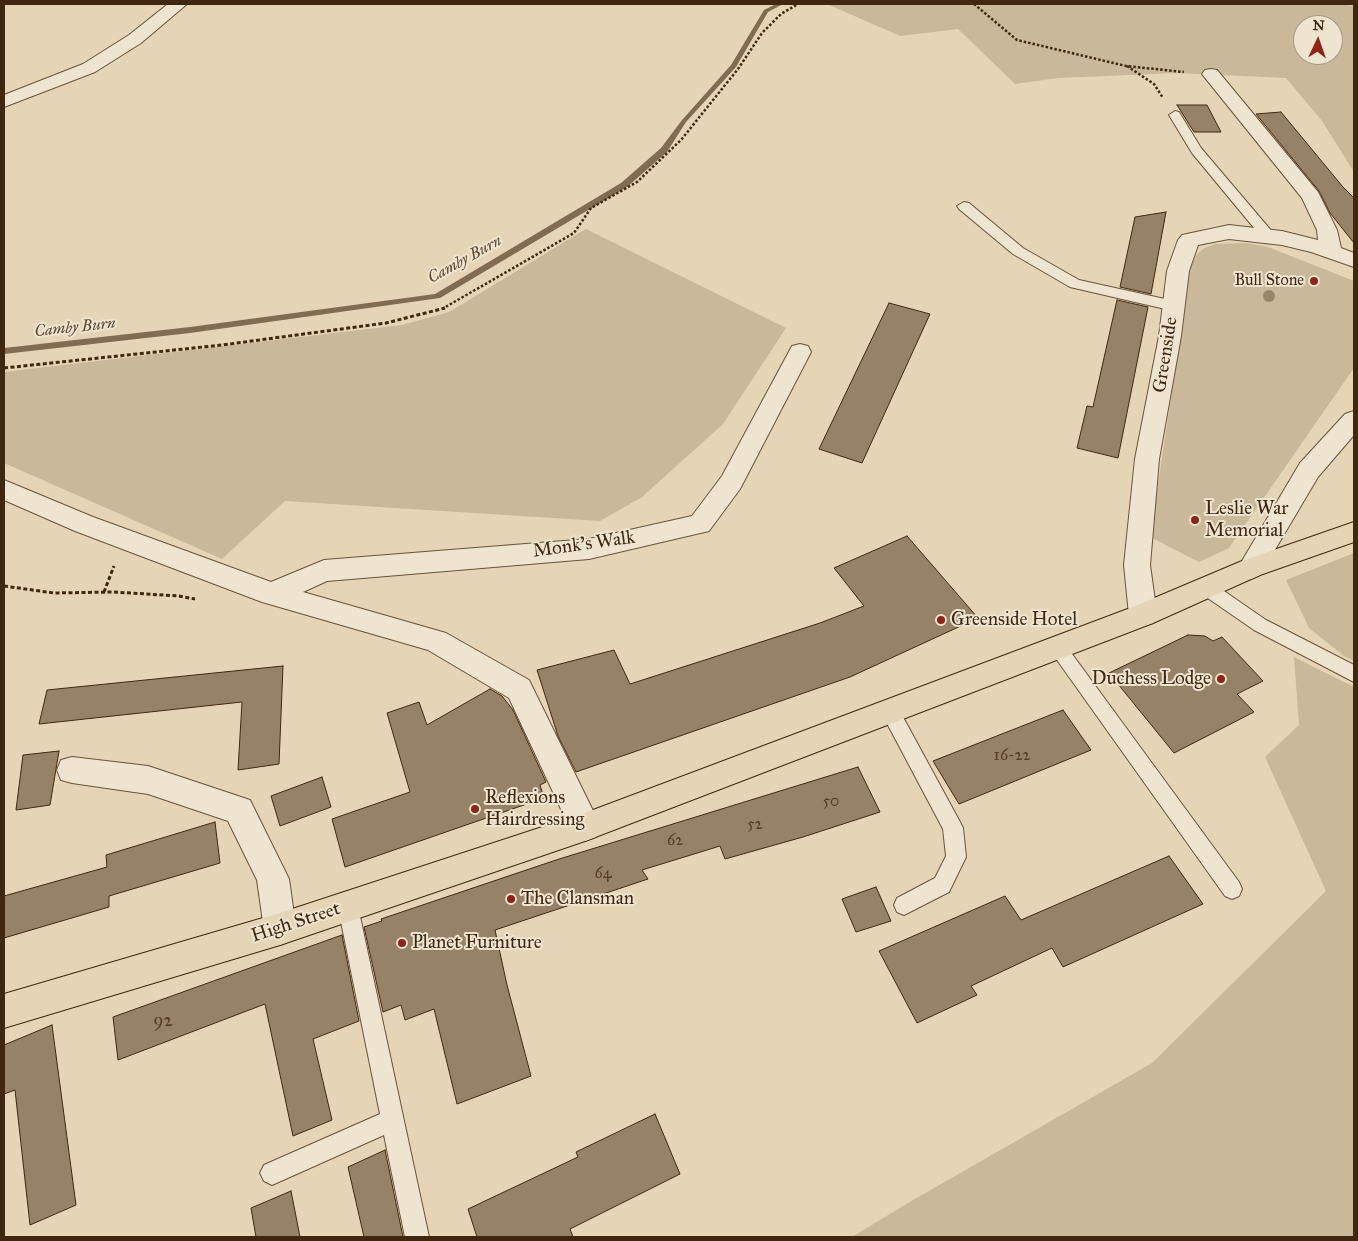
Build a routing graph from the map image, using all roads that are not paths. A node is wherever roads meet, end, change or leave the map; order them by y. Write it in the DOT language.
graph roads {
  1 [pos="178,4"];
  2 [pos="1211,74"];
  3 [pos="4,101"];
  4 [pos="1175,115"];
  5 [pos="964,206"];
  6 [pos="1269,236"];
  7 [pos="1331,252"];
  8 [pos="1354,260"];
  9 [pos="1174,306"];
  10 [pos="800,352"];
  11 [pos="1354,420"];
  12 [pos="4,490"];
  13 [pos="1354,532"];
  14 [pos="1251,568"];
  15 [pos="1205,587"];
  16 [pos="272,594"];
  17 [pos="1143,615"];
  18 [pos="1058,648"];
  19 [pos="1354,674"];
  20 [pos="890,712"];
  21 [pos="72,770"];
  22 [pos="585,828"];
  23 [pos="1232,889"];
  24 [pos="904,905"];
  25 [pos="348,907"];
  26 [pos="280,929"];
  27 [pos="4,1011"];
  28 [pos="392,1120"];
  29 [pos="272,1173"];
  30 [pos="417,1237"];
  1 -- 3 [label="street"];
  2 -- 7 [label="street"];
  4 -- 6 [label="lane"];
  5 -- 9 [label="lane"];
  6 -- 7 [label="street, Greenside"];
  6 -- 9 [label="street, Greenside"];
  7 -- 8 [label="street, Greenside"];
  9 -- 17 [label="street, Greenside"];
  10 -- 16 [label="street, Monk's Walk"];
  11 -- 14 [label="street"];
  12 -- 16 [label="street"];
  13 -- 14 [label="main road, High Street"];
  14 -- 15 [label="main road, High Street"];
  15 -- 17 [label="main road, High Street"];
  15 -- 19 [label="lane"];
  16 -- 22 [label="street"];
  17 -- 18 [label="main road, High Street"];
  18 -- 20 [label="main road, High Street"];
  18 -- 23 [label="lane"];
  20 -- 22 [label="main road, High Street"];
  20 -- 24 [label="lane"];
  21 -- 26 [label="street"];
  22 -- 25 [label="main road, High Street"];
  25 -- 26 [label="main road, High Street"];
  25 -- 28 [label="lane"];
  26 -- 27 [label="main road, High Street"];
  28 -- 29 [label="lane"];
  28 -- 30 [label="lane"];
}
